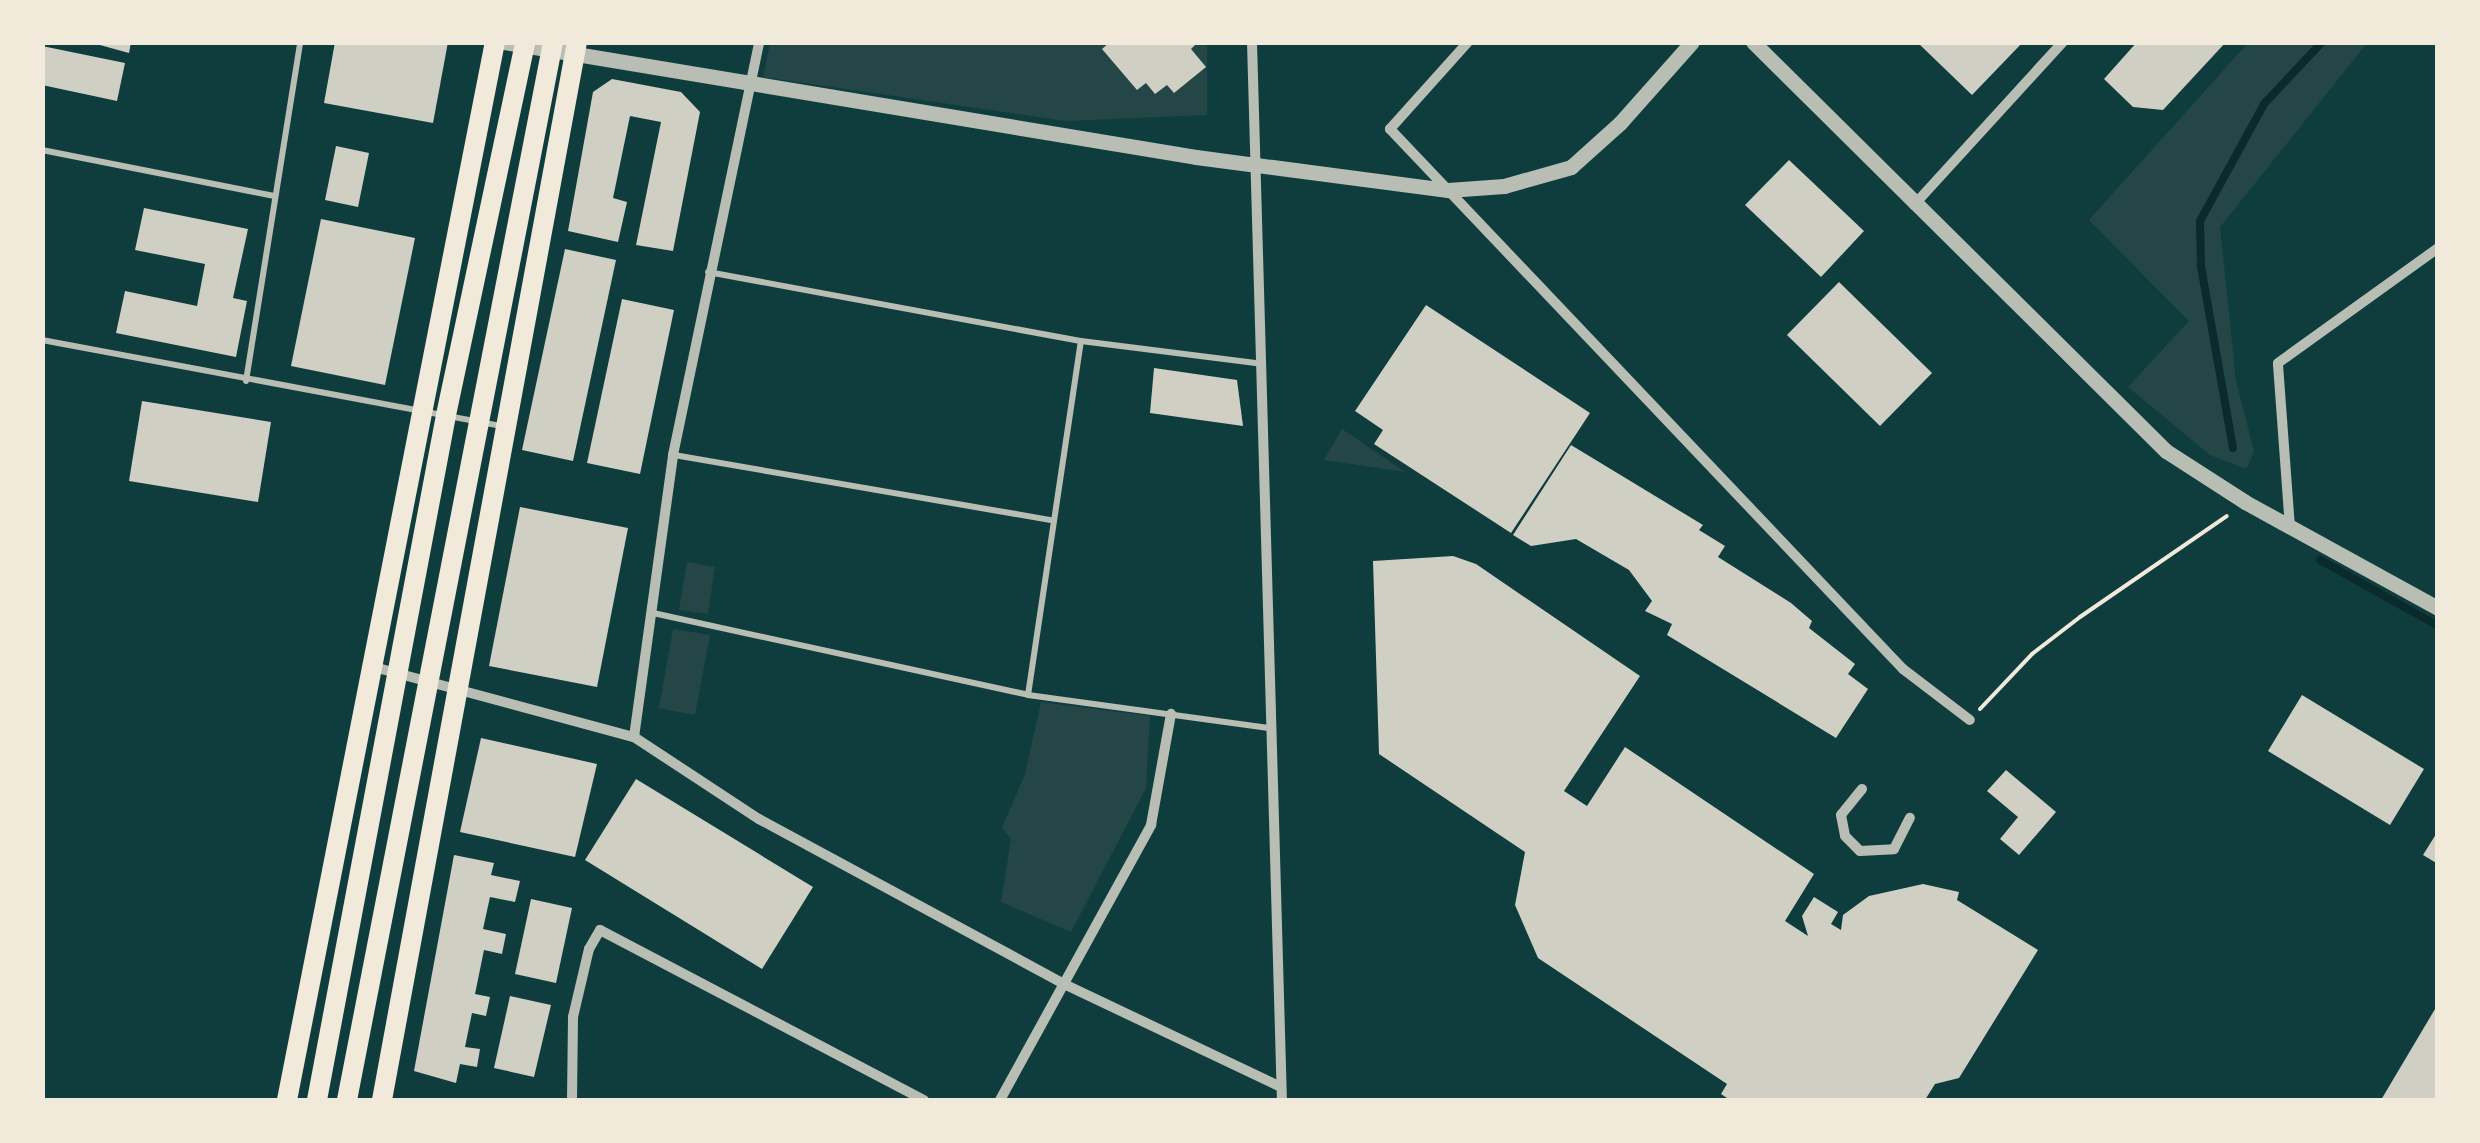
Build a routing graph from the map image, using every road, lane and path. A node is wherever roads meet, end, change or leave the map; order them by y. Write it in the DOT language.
graph roads {
  1 [pos="300,42"];
  2 [pos="495,42"];
  3 [pos="759,42"];
  4 [pos="1252,42"];
  5 [pos="1468,42"];
  6 [pos="1692,42"];
  7 [pos="1753,42"];
  8 [pos="2063,42"];
  9 [pos="518,44"];
  10 [pos="552,47"];
  11 [pos="576,49"];
  12 [pos="749,85"];
  13 [pos="42,150"];
  14 [pos="1254,166"];
  15 [pos="1448,190"];
  16 [pos="275,196"];
  17 [pos="1914,204"];
  18 [pos="2438,248"];
  19 [pos="708,272"];
  20 [pos="42,340"];
  21 [pos="1081,341"];
  22 [pos="1263,364"];
  23 [pos="246,381"];
  24 [pos="418,410"];
  25 [pos="446,414"];
  26 [pos="475,422"];
  27 [pos="502,426"];
  28 [pos="673,455"];
  29 [pos="2244,502"];
  30 [pos="1052,520"];
  31 [pos="2290,528"];
  32 [pos="2438,608"];
  33 [pos="653,613"];
  34 [pos="374,667"];
  35 [pos="396,671"];
  36 [pos="426,677"];
  37 [pos="456,686"];
  38 [pos="1028,695"];
  39 [pos="1171,714"];
  40 [pos="1970,720"];
  41 [pos="1269,728"];
  42 [pos="634,737"];
  43 [pos="1862,789"];
  44 [pos="1910,818"];
  45 [pos="1064,984"];
  46 [pos="1281,1087"];
  47 [pos="287,1100"];
  48 [pos="316,1100"];
  49 [pos="347,1100"];
  50 [pos="382,1100"];
  51 [pos="572,1100"];
  52 [pos="924,1100"];
  53 [pos="1000,1100"];
  54 [pos="1282,1100"];
  1 -- 16 [label="lane"];
  2 -- 24 [label="main road"];
  3 -- 12 [label="street"];
  4 -- 14 [label="street"];
  5 -- 15 [label="street"];
  6 -- 15 [label="street"];
  7 -- 17 [label="street"];
  8 -- 17 [label="street"];
  9 -- 10 [label="street"];
  9 -- 25 [label="main road"];
  10 -- 11 [label="street"];
  10 -- 26 [label="main road"];
  11 -- 12 [label="street"];
  11 -- 27 [label="main road"];
  12 -- 14 [label="street"];
  12 -- 19 [label="street"];
  13 -- 16 [label="lane"];
  14 -- 15 [label="street"];
  14 -- 22 [label="street"];
  15 -- 40 [label="street"];
  16 -- 23 [label="lane"];
  17 -- 29 [label="street"];
  18 -- 31 [label="street"];
  19 -- 21 [label="lane"];
  19 -- 28 [label="street"];
  20 -- 23 [label="lane"];
  21 -- 22 [label="lane"];
  21 -- 30 [label="lane"];
  22 -- 41 [label="street"];
  23 -- 24 [label="lane"];
  24 -- 25 [label="lane"];
  24 -- 34 [label="main road"];
  25 -- 26 [label="lane"];
  25 -- 35 [label="main road"];
  26 -- 27 [label="lane"];
  26 -- 36 [label="main road"];
  27 -- 37 [label="main road"];
  28 -- 30 [label="lane"];
  28 -- 33 [label="street"];
  29 -- 31 [label="street"];
  29 -- 40 [label="path"];
  30 -- 38 [label="lane"];
  31 -- 32 [label="street"];
  33 -- 38 [label="lane"];
  33 -- 42 [label="street"];
  34 -- 35 [label="street"];
  34 -- 47 [label="main road"];
  35 -- 36 [label="street"];
  35 -- 48 [label="main road"];
  36 -- 37 [label="street"];
  36 -- 49 [label="main road"];
  37 -- 42 [label="street"];
  37 -- 50 [label="main road"];
  38 -- 39 [label="lane"];
  39 -- 41 [label="lane"];
  39 -- 45 [label="street"];
  41 -- 46 [label="street"];
  42 -- 45 [label="street"];
  43 -- 44 [label="street"];
  45 -- 46 [label="street"];
  45 -- 53 [label="street"];
  46 -- 54 [label="street"];
  51 -- 52 [label="street"];
}
